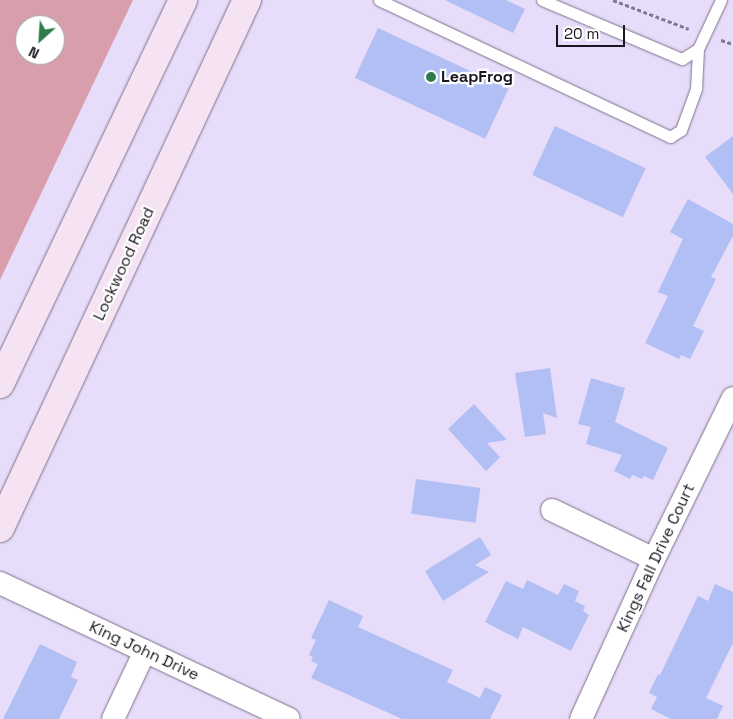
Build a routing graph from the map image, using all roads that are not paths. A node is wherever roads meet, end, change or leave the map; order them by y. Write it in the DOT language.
graph roads {
  1 [pos="183,0"];
  2 [pos="248,0"];
  3 [pos="380,0"];
  4 [pos="542,0"];
  5 [pos="721,0"];
  6 [pos="698,49"];
  7 [pos="0,384"];
  8 [pos="733,398"];
  9 [pos="552,510"];
  10 [pos="0,528"];
  11 [pos="654,559"];
  12 [pos="0,583"];
  13 [pos="145,651"];
  14 [pos="113,719"];
  15 [pos="289,719"];
  16 [pos="581,719"];
  1 -- 7 [label="main road"];
  2 -- 10 [label="main road, Lockwood Road"];
  3 -- 6 [label="lane"];
  4 -- 6 [label="lane"];
  5 -- 6 [label="lane"];
  8 -- 11 [label="street, Kings Fall Drive Court"];
  9 -- 11 [label="street"];
  11 -- 16 [label="street, Kings Fall Drive Court"];
  12 -- 13 [label="street, King John Drive"];
  13 -- 14 [label="street"];
  13 -- 15 [label="street, King John Drive"];
}
